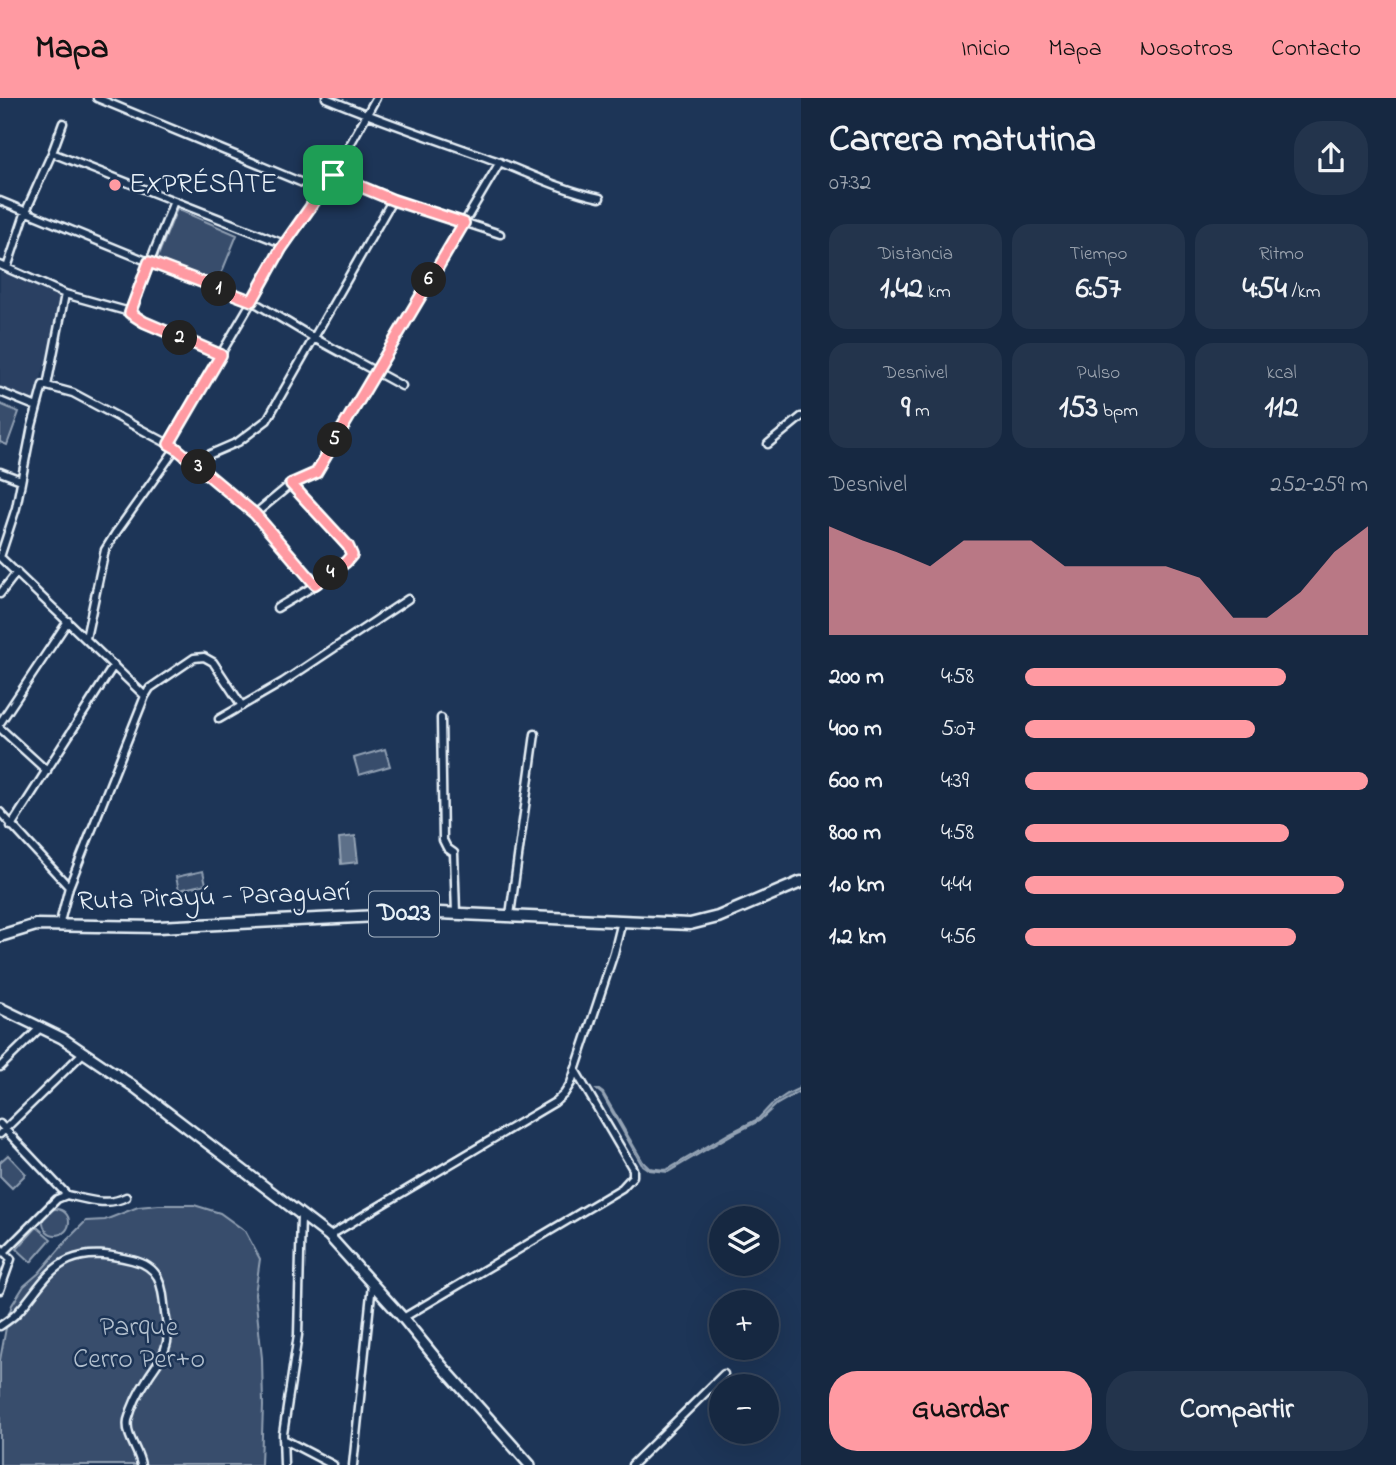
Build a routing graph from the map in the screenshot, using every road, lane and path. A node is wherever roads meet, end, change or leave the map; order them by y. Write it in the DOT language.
graph roads {
  1 [pos="97,98"];
  2 [pos="326,98"];
  3 [pos="376,98"];
  4 [pos="368,116"];
  5 [pos="63,124"];
  6 [pos="52,153"];
  7 [pos="500,162"];
  8 [pos="333,175"];
  9 [pos="322,191"];
  10 [pos="600,198"];
  11 [pos="393,200"];
  12 [pos="0,201"];
  13 [pos="174,201"];
  14 [pos="26,211"];
  15 [pos="464,223"];
  16 [pos="500,234"];
  17 [pos="284,244"];
  18 [pos="149,262"];
  19 [pos="3,267"];
  20 [pos="65,294"];
  21 [pos="252,301"];
  22 [pos="130,313"];
  23 [pos="314,338"];
  24 [pos="221,355"];
  25 [pos="375,371"];
  26 [pos="47,386"];
  27 [pos="402,386"];
  28 [pos="0,392"];
  29 [pos="37,407"];
  30 [pos="801,417"];
  31 [pos="169,444"];
  32 [pos="768,444"];
  33 [pos="176,448"];
  34 [pos="192,462"];
  35 [pos="0,472"];
  36 [pos="21,480"];
  37 [pos="291,484"];
  38 [pos="255,514"];
  39 [pos="17,572"];
  40 [pos="315,584"];
  41 [pos="0,594"];
  42 [pos="408,599"];
  43 [pos="277,608"];
  44 [pos="68,621"];
  45 [pos="86,638"];
  46 [pos="114,665"];
  47 [pos="145,696"];
  48 [pos="242,706"];
  49 [pos="441,718"];
  50 [pos="219,719"];
  51 [pos="0,725"];
  52 [pos="535,734"];
  53 [pos="47,771"];
  54 [pos="0,812"];
  55 [pos="11,826"];
  56 [pos="801,882"];
  57 [pos="69,887"];
  58 [pos="456,913"];
  59 [pos="510,915"];
  60 [pos="622,921"];
  61 [pos="60,926"];
  62 [pos="0,936"];
  63 [pos="0,1008"];
  64 [pos="41,1027"];
  65 [pos="83,1053"];
  66 [pos="0,1067"];
  67 [pos="575,1070"];
  68 [pos="2,1129"];
  69 [pos="67,1195"];
  70 [pos="126,1197"];
  71 [pos="301,1214"];
  72 [pos="328,1236"];
  73 [pos="2,1250"];
  74 [pos="372,1284"];
  75 [pos="0,1290"];
  76 [pos="403,1318"];
  77 [pos="0,1326"];
  78 [pos="709,1388"];
  79 [pos="284,1439"];
  80 [pos="636,1464"];
  81 [pos="141,1465"];
  82 [pos="284,1465"];
  83 [pos="333,1465"];
  84 [pos="353,1465"];
  85 [pos="530,1465"];
  1 -- 9 [label="street"];
  2 -- 4 [label="street"];
  3 -- 4 [label="street"];
  4 -- 7 [label="street"];
  4 -- 8 [label="street"];
  5 -- 6 [label="street"];
  6 -- 13 [label="street"];
  6 -- 14 [label="street"];
  7 -- 10 [label="street"];
  7 -- 15 [label="street"];
  8 -- 9 [label="street"];
  8 -- 11 [label="street"];
  9 -- 17 [label="street"];
  11 -- 15 [label="street"];
  11 -- 23 [label="street"];
  12 -- 14 [label="street"];
  13 -- 17 [label="street"];
  13 -- 18 [label="street"];
  14 -- 18 [label="street"];
  14 -- 19 [label="street"];
  15 -- 16 [label="street"];
  15 -- 25 [label="street"];
  17 -- 21 [label="street"];
  18 -- 21 [label="street"];
  18 -- 22 [label="street"];
  19 -- 20 [label="street"];
  20 -- 22 [label="street"];
  20 -- 26 [label="street"];
  21 -- 23 [label="street"];
  21 -- 24 [label="street"];
  22 -- 24 [label="street"];
  23 -- 25 [label="street"];
  23 -- 34 [label="street"];
  24 -- 31 [label="street"];
  25 -- 27 [label="street"];
  25 -- 37 [label="street"];
  26 -- 29 [label="street"];
  26 -- 31 [label="street"];
  28 -- 29 [label="street"];
  29 -- 36 [label="street"];
  30 -- 32 [label="street"];
  31 -- 33 [label="street"];
  33 -- 34 [label="street"];
  33 -- 45 [label="street"];
  34 -- 38 [label="street"];
  35 -- 36 [label="street"];
  36 -- 39 [label="street"];
  37 -- 38 [label="street"];
  37 -- 40 [label="street"];
  38 -- 40 [label="street"];
  39 -- 41 [label="street"];
  39 -- 44 [label="street"];
  40 -- 43 [label="street"];
  42 -- 48 [label="street"];
  44 -- 45 [label="street"];
  44 -- 51 [label="street"];
  45 -- 46 [label="street"];
  46 -- 47 [label="street"];
  46 -- 53 [label="street"];
  47 -- 48 [label="street"];
  47 -- 57 [label="street"];
  48 -- 50 [label="street"];
  49 -- 58 [label="street"];
  51 -- 53 [label="street"];
  52 -- 59 [label="street"];
  53 -- 55 [label="street"];
  54 -- 55 [label="street"];
  55 -- 57 [label="street"];
  56 -- 60 [label="main road, Ruta Pirayú - Paraguarí / D023"];
  57 -- 61 [label="street"];
  58 -- 59 [label="main road, Ruta Pirayú - Paraguarí / D023"];
  58 -- 61 [label="main road, Ruta Pirayú - Paraguarí / D023"];
  59 -- 60 [label="main road, Ruta Pirayú - Paraguarí / D023"];
  60 -- 67 [label="street"];
  61 -- 62 [label="main road, Ruta Pirayú - Paraguarí / D023"];
  63 -- 64 [label="main road"];
  64 -- 65 [label="main road"];
  64 -- 66 [label="street"];
  65 -- 68 [label="street"];
  65 -- 71 [label="main road"];
  67 -- 72 [label="street"];
  67 -- 76 [label="street"];
  68 -- 69 [label="street"];
  69 -- 70 [label="street"];
  69 -- 73 [label="street"];
  71 -- 72 [label="main road"];
  71 -- 79 [label="street"];
  72 -- 74 [label="main road"];
  73 -- 75 [label="street"];
  74 -- 76 [label="main road"];
  74 -- 84 [label="street"];
  76 -- 85 [label="main road"];
  77 -- 81 [label="street"];
  78 -- 80 [label="street"];
  79 -- 82 [label="street"];
  79 -- 83 [label="street"];
}
